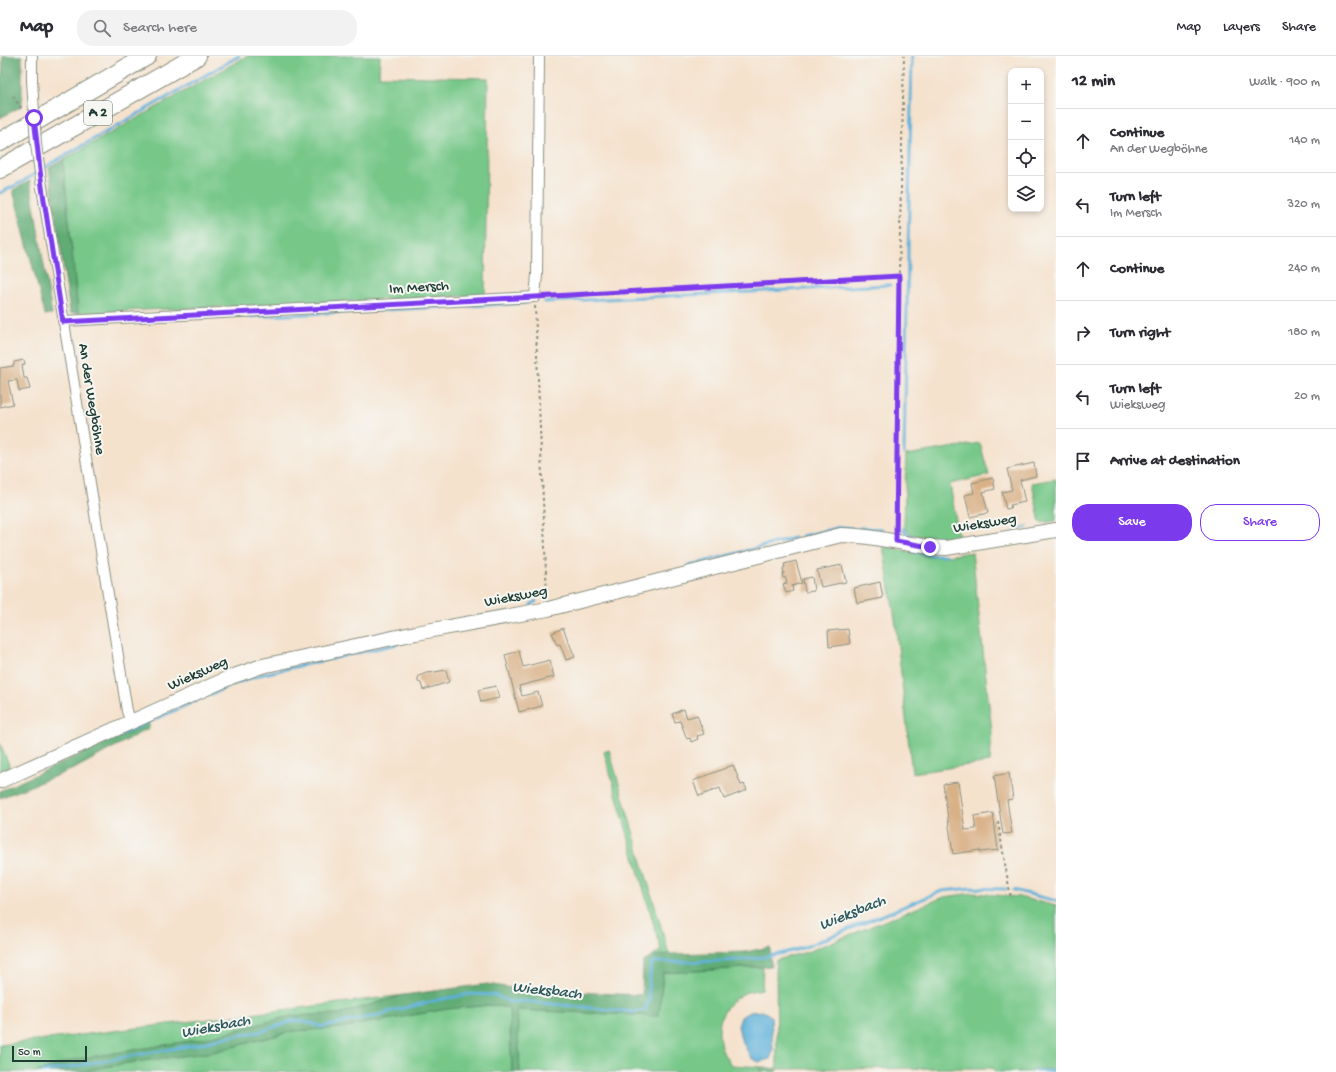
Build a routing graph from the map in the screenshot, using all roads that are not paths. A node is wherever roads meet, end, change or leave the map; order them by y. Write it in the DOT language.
graph roads {
  1 [pos="32,56"];
  2 [pos="147,56"];
  3 [pos="197,56"];
  4 [pos="540,56"];
  5 [pos="0,142"];
  6 [pos="0,169"];
  7 [pos="63,322"];
  8 [pos="1056,530"];
  9 [pos="131,722"];
  10 [pos="0,781"];
  1 -- 7 [label="street, An der Wegböhne, bridge"];
  2 -- 5 [label="highway, A 2"];
  3 -- 6 [label="highway, A 2"];
  4 -- 7 [label="street, Im Mersch"];
  7 -- 9 [label="street, An der Wegböhne"];
  8 -- 9 [label="street, Wieksweg"];
  9 -- 10 [label="street, Wieksweg"];
}
